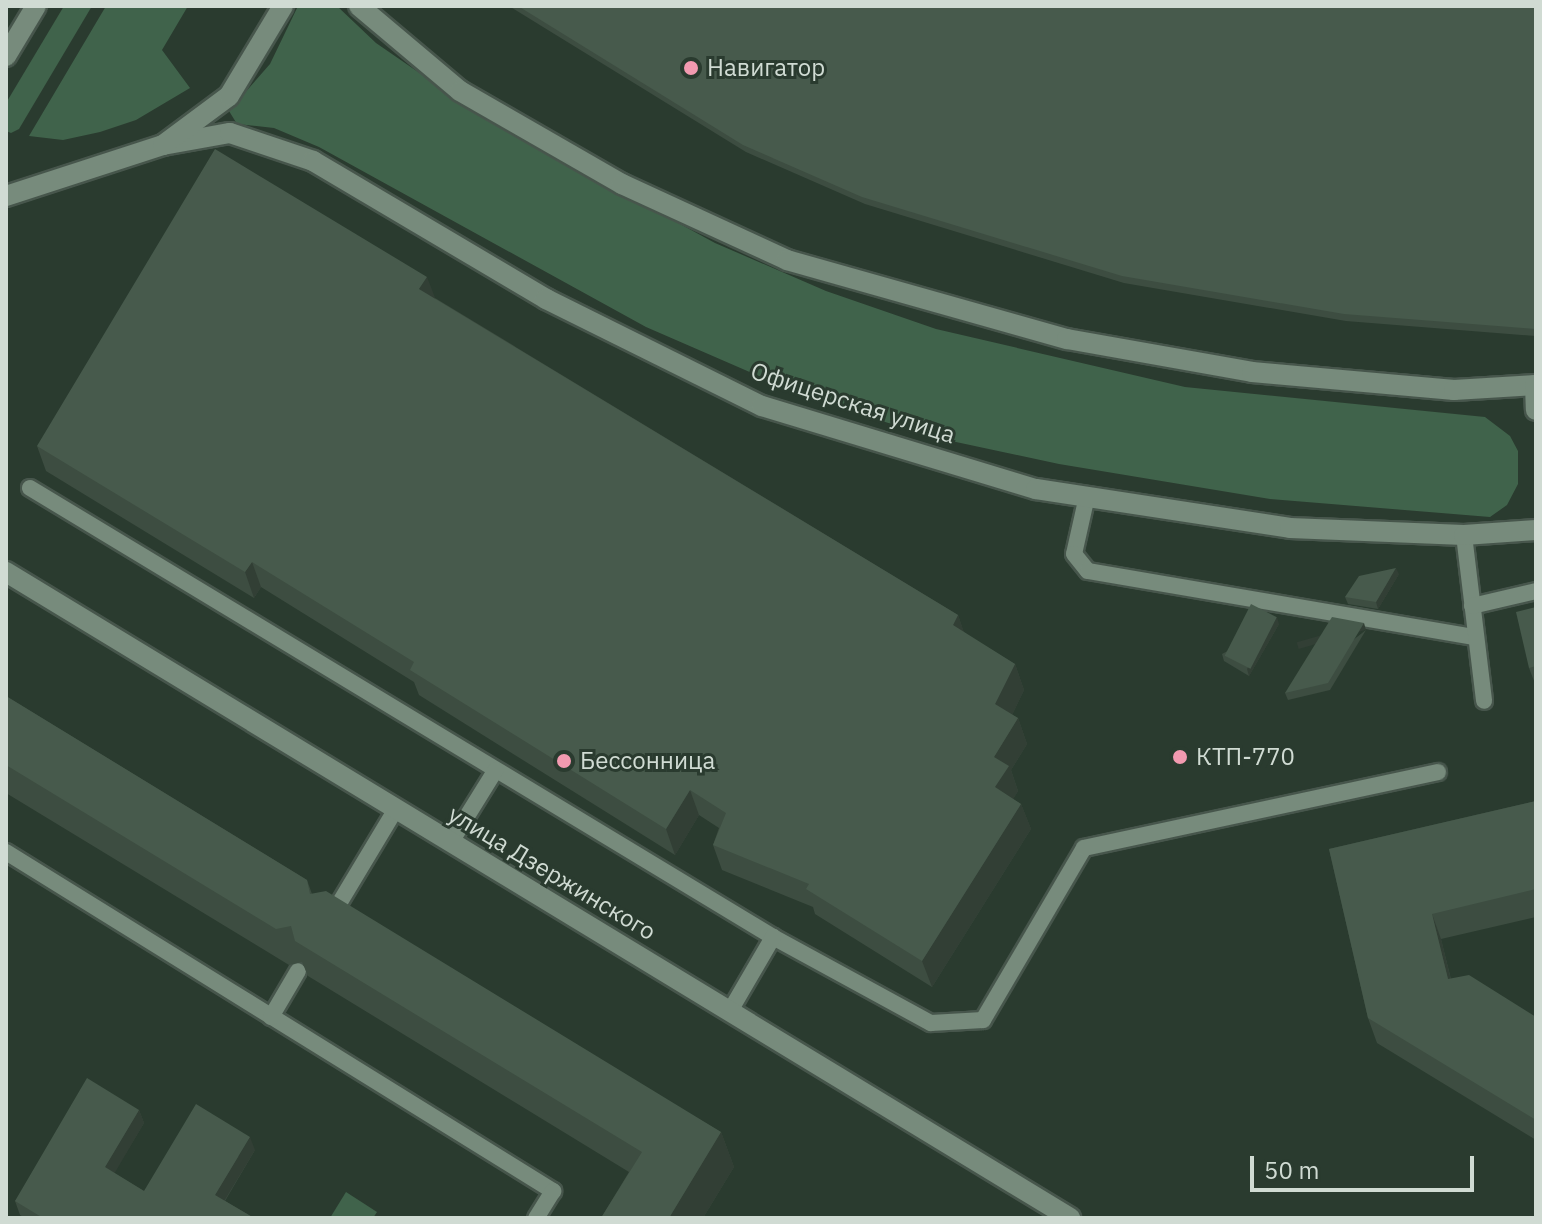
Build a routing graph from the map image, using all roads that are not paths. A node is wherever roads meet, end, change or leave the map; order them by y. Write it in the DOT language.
graph roads {
  1 [pos="36,6"];
  2 [pos="283,6"];
  3 [pos="359,6"];
  4 [pos="6,56"];
  5 [pos="163,145"];
  6 [pos="6,196"];
  7 [pos="1535,385"];
  8 [pos="1536,410"];
  9 [pos="30,488"];
  10 [pos="1087,496"];
  11 [pos="1536,530"];
  12 [pos="1464,535"];
  13 [pos="6,572"];
  14 [pos="1536,591"];
  15 [pos="1472,606"];
  16 [pos="1475,637"];
  17 [pos="1484,701"];
  18 [pos="495,771"];
  19 [pos="1438,772"];
  20 [pos="396,809"];
  21 [pos="451,842"];
  22 [pos="6,852"];
  23 [pos="329,921"];
  24 [pos="773,937"];
  25 [pos="298,971"];
  26 [pos="730,1011"];
  27 [pos="271,1017"];
  28 [pos="536,1218"];
  29 [pos="1070,1218"];
  1 -- 4 [label="main road"];
  2 -- 5 [label="main road"];
  3 -- 7 [label="main road"];
  5 -- 6 [label="main road"];
  5 -- 10 [label="main road, Офицерская улица"];
  7 -- 8 [label="main road"];
  9 -- 18 [label="lane"];
  10 -- 12 [label="main road, Офицерская улица"];
  10 -- 16 [label="lane"];
  11 -- 12 [label="main road, Офицерская улица"];
  12 -- 15 [label="lane"];
  13 -- 20 [label="main road, улица Дзержинского"];
  14 -- 15 [label="lane"];
  15 -- 16 [label="lane"];
  16 -- 17 [label="lane"];
  18 -- 21 [label="lane"];
  18 -- 24 [label="lane"];
  19 -- 24 [label="lane"];
  20 -- 21 [label="main road, улица Дзержинского"];
  20 -- 23 [label="lane"];
  21 -- 26 [label="main road, улица Дзержинского"];
  22 -- 27 [label="lane"];
  24 -- 26 [label="lane"];
  25 -- 27 [label="lane"];
  26 -- 29 [label="main road, улица Дзержинского"];
  27 -- 28 [label="lane"];
}
